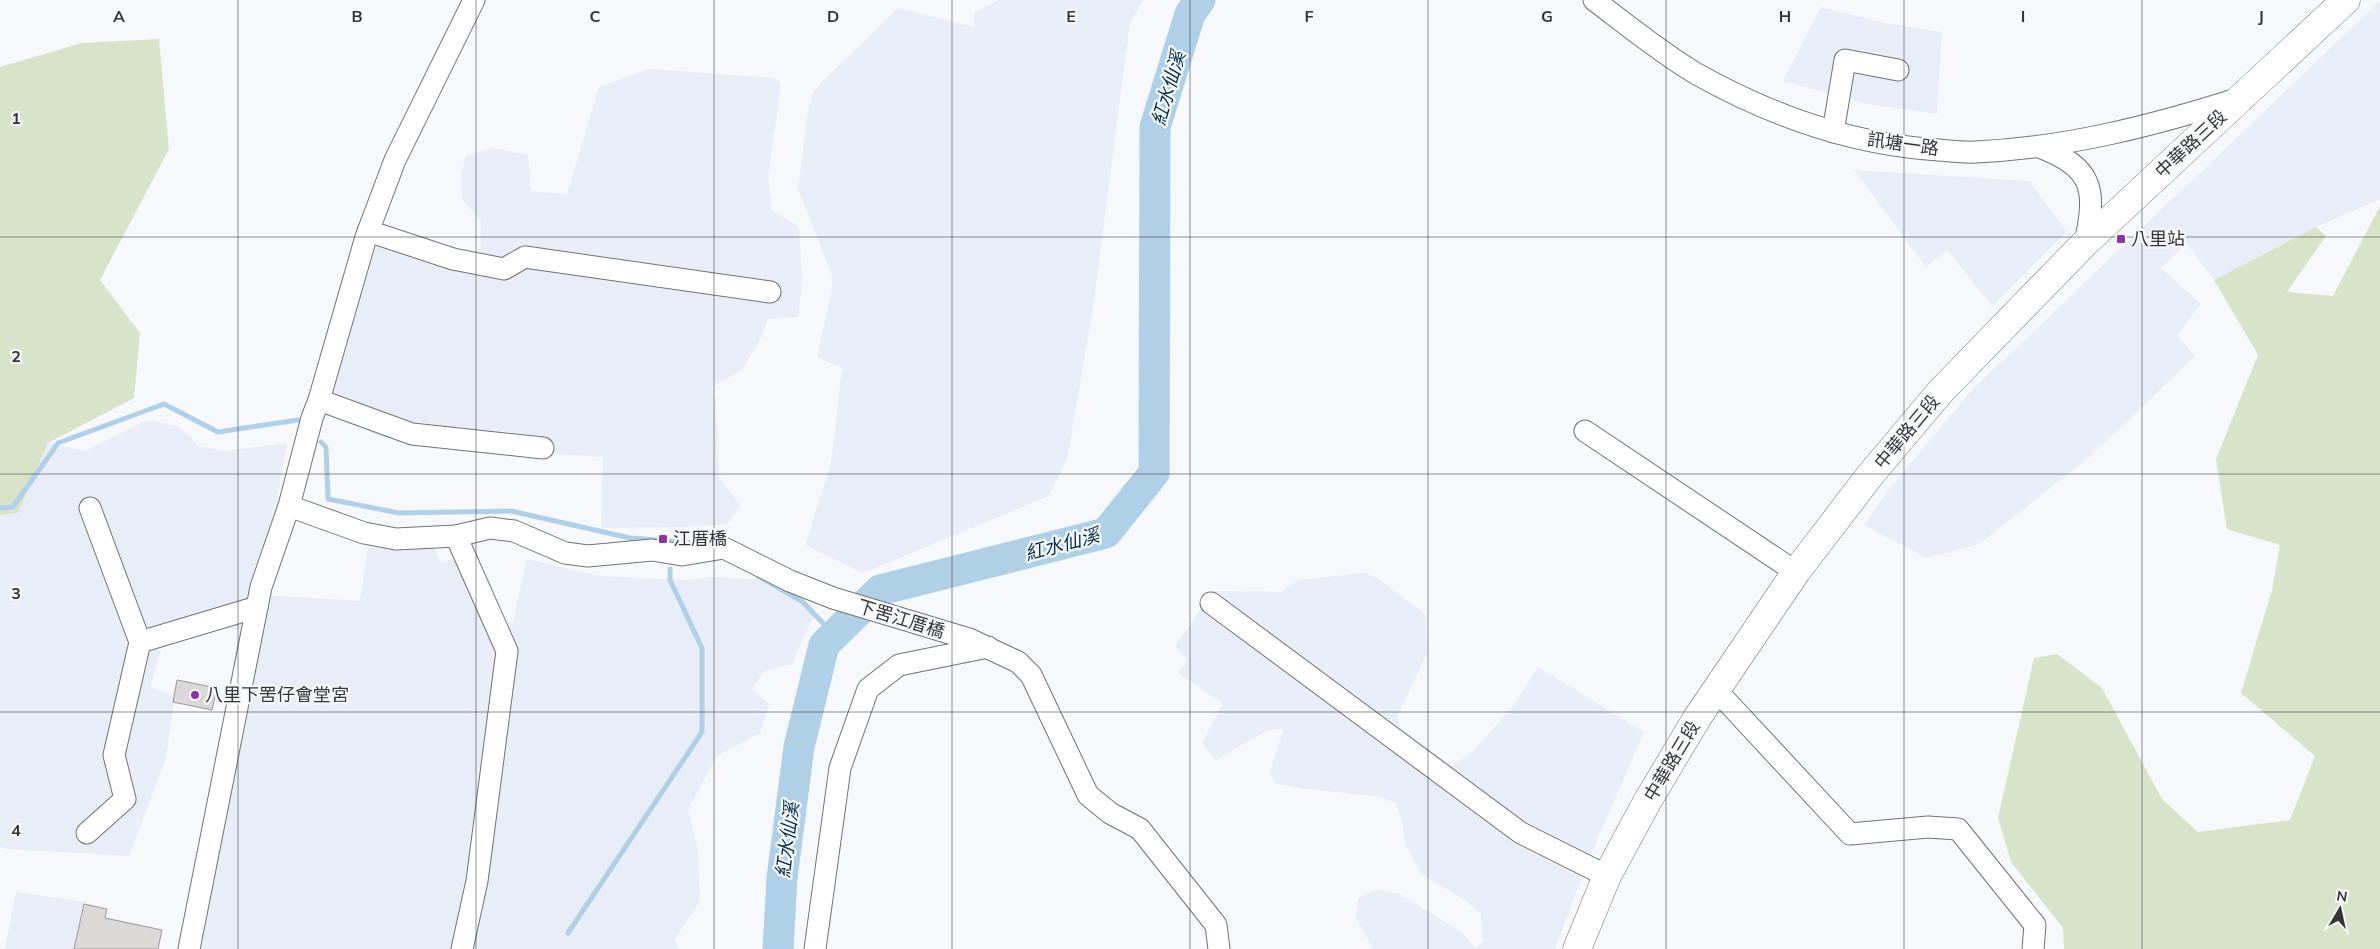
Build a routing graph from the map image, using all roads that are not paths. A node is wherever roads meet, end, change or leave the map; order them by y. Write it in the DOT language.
graph roads {
  1 [pos="474,0"];
  2 [pos="1594,0"];
  3 [pos="2346,0"];
  4 [pos="1898,70"];
  5 [pos="2241,98"];
  6 [pos="1833,132"];
  7 [pos="2038,147"];
  8 [pos="368,232"];
  9 [pos="2085,243"];
  10 [pos="770,292"];
  11 [pos="319,400"];
  12 [pos="1584,431"];
  13 [pos="543,448"];
  14 [pos="289,506"];
  15 [pos="90,508"];
  16 [pos="456,536"];
  17 [pos="1796,572"];
  18 [pos="1211,603"];
  19 [pos="257,607"];
  20 [pos="140,642"];
  21 [pos="978,643"];
  22 [pos="1717,691"];
  23 [pos="87,834"];
  24 [pos="1607,876"];
  25 [pos="189,949"];
  26 [pos="462,949"];
  27 [pos="815,949"];
  28 [pos="1219,949"];
  29 [pos="1577,949"];
  30 [pos="2033,949"];
  1 -- 8 [label="street"];
  2 -- 6 [label="street, 訊塘一路"];
  3 -- 5 [label="main road, 中華路三段"];
  4 -- 6 [label="street"];
  5 -- 7 [label="street, 訊塘一路"];
  5 -- 9 [label="main road, 中華路三段"];
  6 -- 7 [label="street, 訊塘一路"];
  7 -- 9 [label="street"];
  8 -- 10 [label="street"];
  8 -- 11 [label="street"];
  9 -- 17 [label="main road, 中華路三段"];
  11 -- 13 [label="street"];
  11 -- 14 [label="street"];
  12 -- 17 [label="street"];
  14 -- 16 [label="street, 下罟江厝橋"];
  14 -- 19 [label="street"];
  15 -- 20 [label="street"];
  16 -- 21 [label="street, 下罟江厝橋"];
  16 -- 26 [label="street"];
  17 -- 22 [label="main road, 中華路三段"];
  18 -- 24 [label="street"];
  19 -- 20 [label="street"];
  19 -- 25 [label="street"];
  20 -- 23 [label="street"];
  21 -- 27 [label="street"];
  21 -- 28 [label="street, 下罟江厝橋"];
  22 -- 24 [label="main road, 中華路三段"];
  22 -- 30 [label="street"];
  24 -- 29 [label="main road, 中華路三段"];
}
